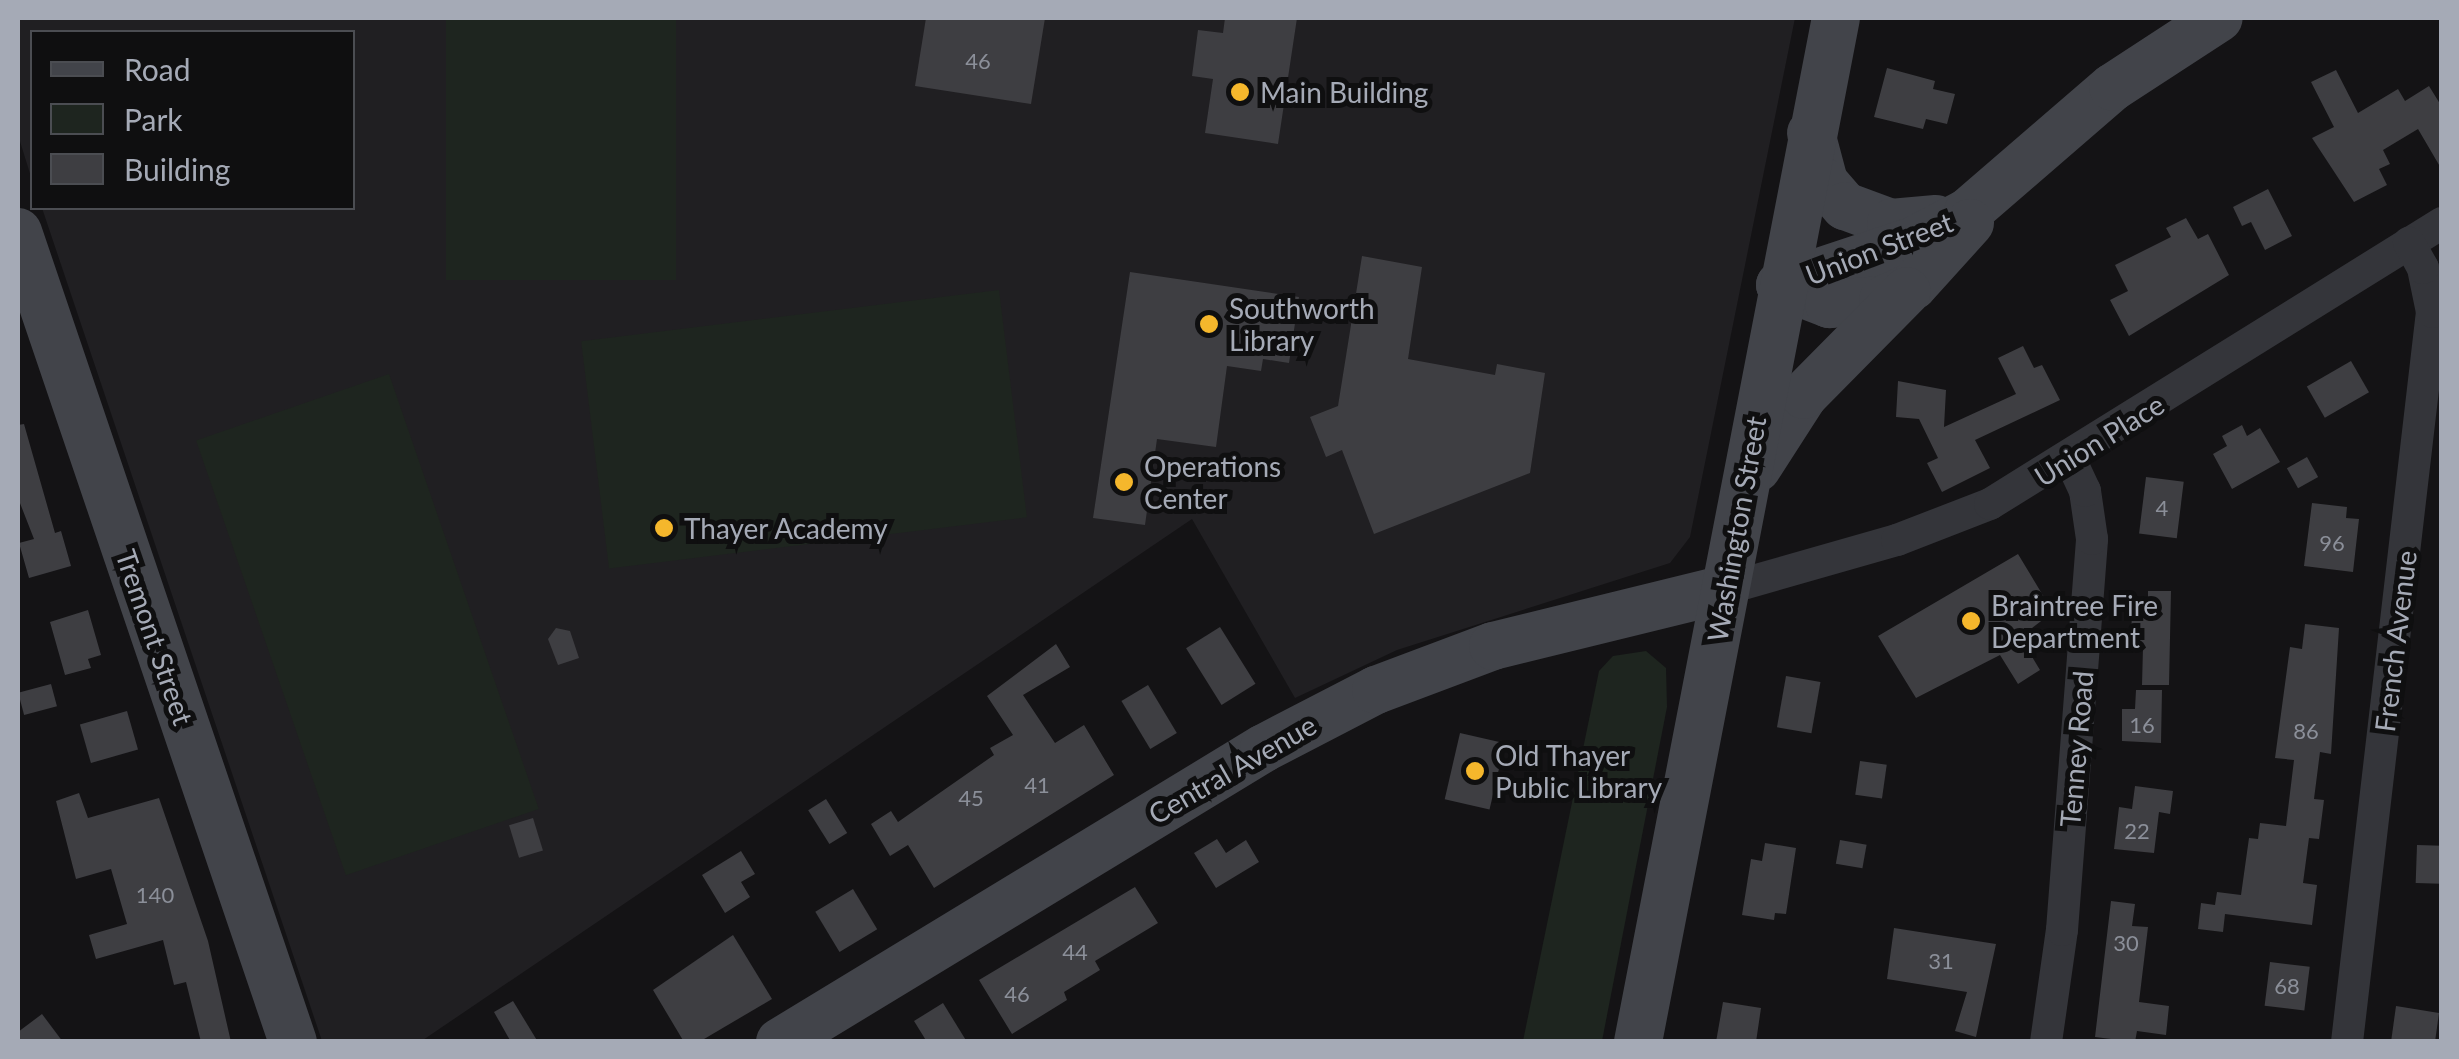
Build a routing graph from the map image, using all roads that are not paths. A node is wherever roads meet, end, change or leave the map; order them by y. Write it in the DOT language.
graph roads {
  1 [pos="1836,18"];
  2 [pos="2219,18"];
  3 [pos="1810,132"];
  4 [pos="2019,168"];
  5 [pos="2442,223"];
  6 [pos="18,232"];
  7 [pos="2410,244"];
  8 [pos="1780,285"];
  9 [pos="1913,286"];
  10 [pos="2070,459"];
  11 [pos="1741,497"];
  12 [pos="1725,589"];
  13 [pos="293,1042"];
  14 [pos="780,1042"];
  15 [pos="1638,1042"];
  16 [pos="2046,1042"];
  17 [pos="2347,1042"];
  1 -- 3 [label="main road, Washington Street"];
  2 -- 4 [label="main road, Union Street"];
  3 -- 4 [label="main road"];
  3 -- 8 [label="main road, Washington Street"];
  4 -- 8 [label="main road, Union Street"];
  4 -- 9 [label="main road, Union Street"];
  5 -- 7 [label="street, Union Place"];
  6 -- 13 [label="main road, Tremont Street"];
  7 -- 10 [label="street, Union Place"];
  7 -- 17 [label="street, French Avenue"];
  8 -- 9 [label="main road, Union Street"];
  8 -- 11 [label="main road, Washington Street"];
  9 -- 11 [label="main road"];
  10 -- 12 [label="street, Union Place"];
  10 -- 16 [label="street, Tenney Road"];
  11 -- 12 [label="main road, Washington Street"];
  12 -- 14 [label="main road, Central Avenue"];
  12 -- 15 [label="main road, Washington Street"];
}
